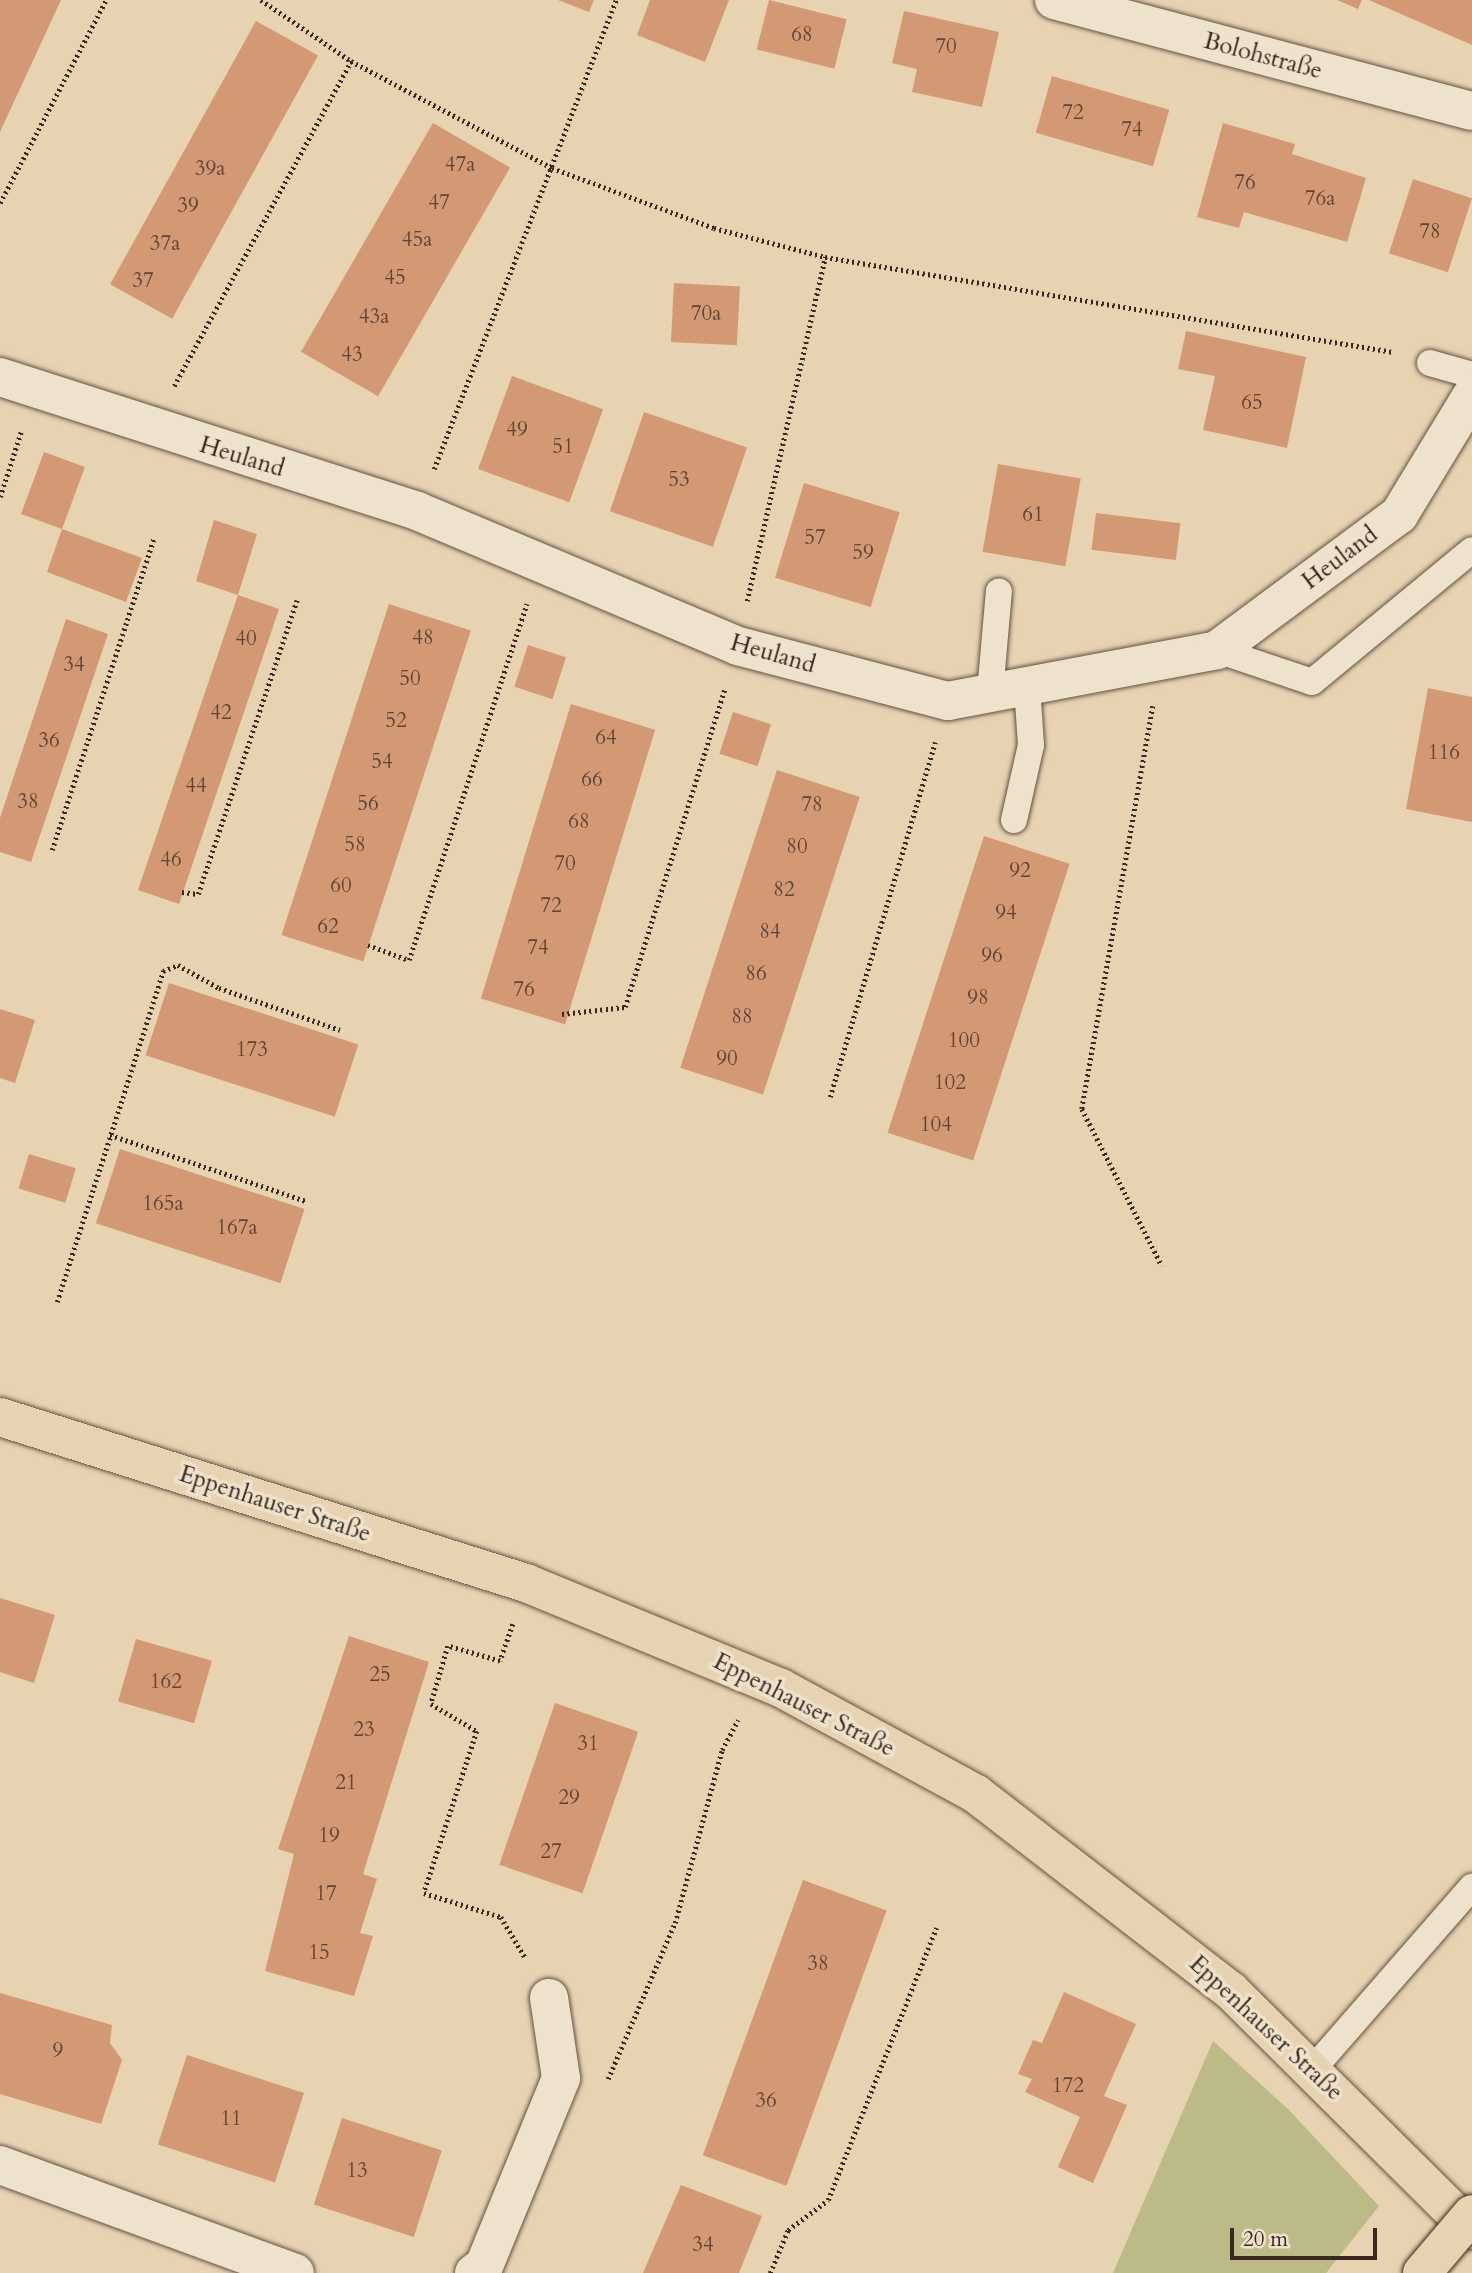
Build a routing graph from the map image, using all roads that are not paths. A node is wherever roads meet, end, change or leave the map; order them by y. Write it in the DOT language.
graph roads {
  1 [pos="1054,0"];
  2 [pos="1472,111"];
  3 [pos="1430,363"];
  4 [pos="1472,375"];
  5 [pos="18,380"];
  6 [pos="1472,395"];
  7 [pos="1472,550"];
  8 [pos="999,591"];
  9 [pos="1217,650"];
  10 [pos="1027,686"];
  11 [pos="990,693"];
  12 [pos="1014,820"];
  13 [pos="0,1417"];
  14 [pos="1472,1887"];
  15 [pos="549,1998"];
  16 [pos="1313,2069"];
  17 [pos="0,2165"];
  18 [pos="1472,2214"];
  19 [pos="1472,2230"];
  20 [pos="295,2273"];
  21 [pos="474,2273"];
  22 [pos="1422,2273"];
  1 -- 2 [label="street, Bolohstraße"];
  3 -- 4 [label="lane"];
  5 -- 11 [label="street, Heuland"];
  6 -- 9 [label="street, Heuland"];
  7 -- 9 [label="lane"];
  8 -- 11 [label="lane"];
  9 -- 10 [label="street, Heuland"];
  10 -- 11 [label="street, Heuland"];
  10 -- 12 [label="lane"];
  13 -- 16 [label="main road, Eppenhauser Straße"];
  14 -- 16 [label="lane"];
  15 -- 21 [label="street"];
  16 -- 19 [label="main road, Eppenhauser Straße"];
  17 -- 20 [label="street"];
  18 -- 22 [label="main road, bridge"];
}
